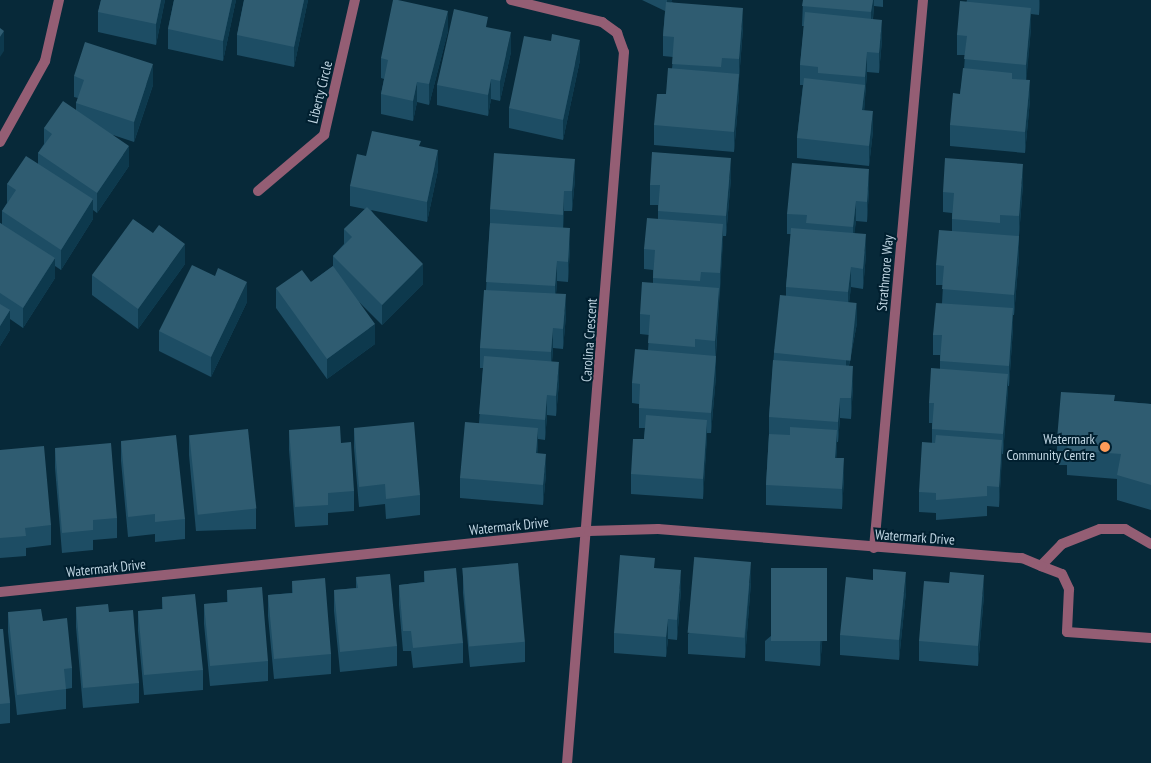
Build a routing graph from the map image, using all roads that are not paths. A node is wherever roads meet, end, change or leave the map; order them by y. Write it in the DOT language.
graph roads {
  1 [pos="59,0"];
  2 [pos="355,0"];
  3 [pos="511,0"];
  4 [pos="922,0"];
  5 [pos="0,142"];
  6 [pos="258,191"];
  7 [pos="589,531"];
  8 [pos="1151,544"];
  9 [pos="874,548"];
  10 [pos="1041,566"];
  11 [pos="0,592"];
  12 [pos="1151,638"];
  13 [pos="567,763"];
  1 -- 5 [label="street"];
  2 -- 6 [label="street, Liberty Circle"];
  3 -- 7 [label="street, Carolina Crescent"];
  4 -- 9 [label="street, Strathmore Way"];
  7 -- 9 [label="street, Watermark Drive"];
  7 -- 11 [label="street, Watermark Drive"];
  7 -- 13 [label="street, Carolina Crescent"];
  8 -- 10 [label="street"];
  9 -- 10 [label="street, Watermark Drive"];
  10 -- 12 [label="street, Watermark Drive"];
}
